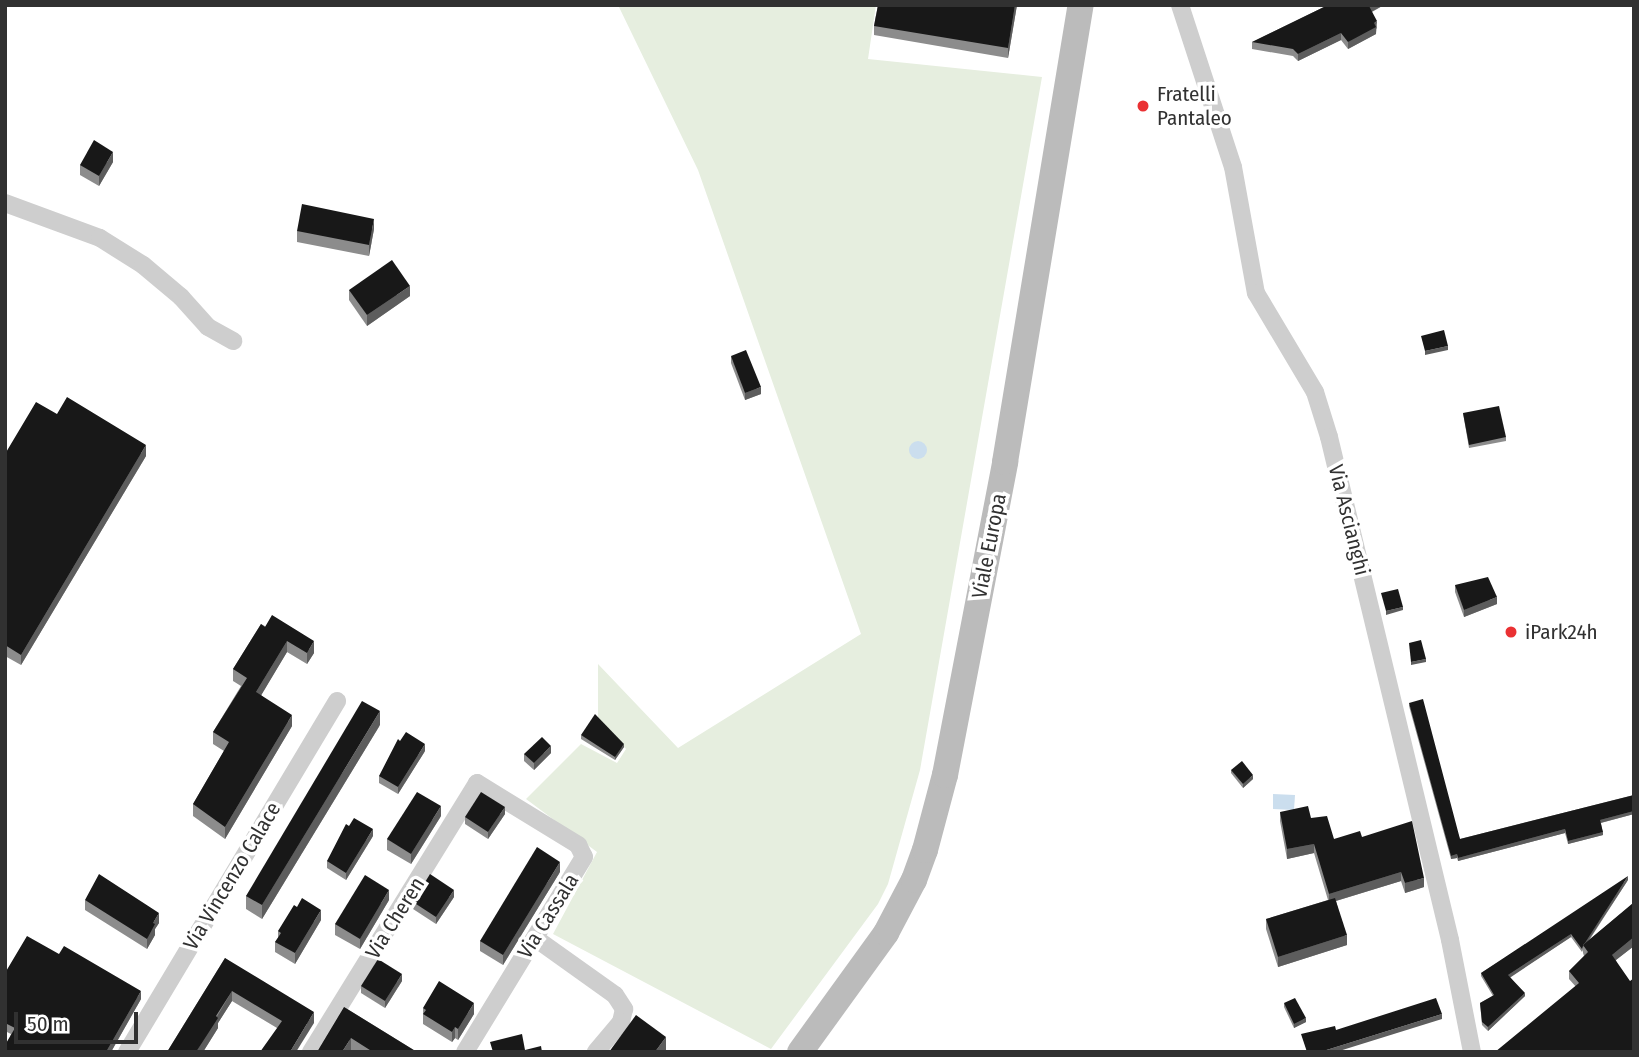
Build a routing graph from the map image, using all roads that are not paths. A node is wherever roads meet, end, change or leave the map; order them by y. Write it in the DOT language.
graph roads {
  1 [pos="1081,5"];
  2 [pos="1180,5"];
  3 [pos="5,203"];
  4 [pos="233,341"];
  5 [pos="337,701"];
  6 [pos="477,783"];
  7 [pos="535,938"];
  8 [pos="127,1052"];
  9 [pos="312,1052"];
  10 [pos="465,1052"];
  11 [pos="596,1052"];
  12 [pos="800,1052"];
  13 [pos="1472,1052"];
  1 -- 12 [label="main road, Viale Europa"];
  2 -- 13 [label="street, Via Ascianghi"];
  3 -- 4 [label="street"];
  5 -- 8 [label="street, Via Vincenzo Calace"];
  6 -- 7 [label="street, Via Cassala"];
  6 -- 9 [label="street, Via Cheren"];
  7 -- 10 [label="street, Via Cassala"];
  7 -- 11 [label="street"];
}
